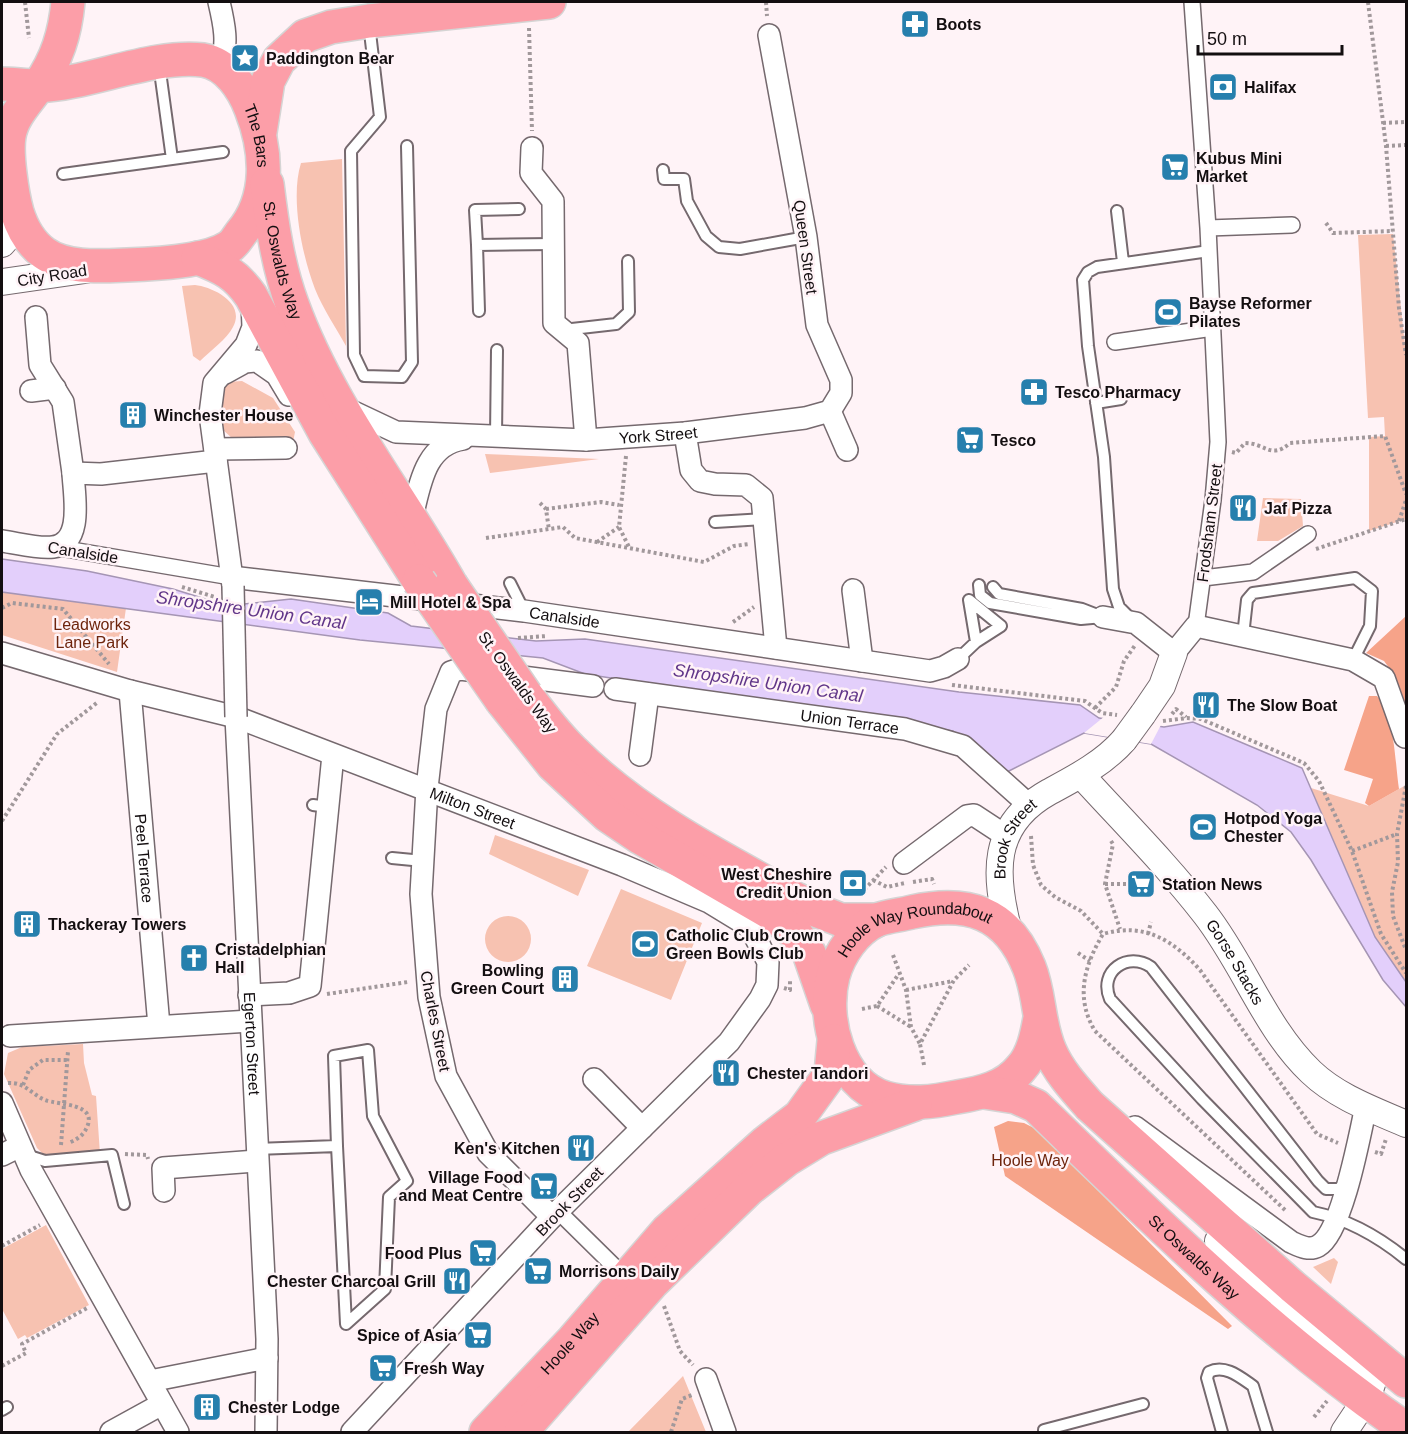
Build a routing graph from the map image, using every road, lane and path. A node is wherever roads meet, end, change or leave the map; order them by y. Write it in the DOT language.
graph roads {
  1 [pos="24,2"];
  2 [pos="68,2"];
  3 [pos="219,2"];
  4 [pos="539,2"];
  5 [pos="1192,2"];
  6 [pos="1368,2"];
  7 [pos="369,21"];
  8 [pos="769,35"];
  9 [pos="29,38"];
  10 [pos="159,64"];
  11 [pos="220,67"];
  12 [pos="2,71"];
  13 [pos="2,84"];
  14 [pos="38,86"];
  15 [pos="1407,122"];
  16 [pos="1383,123"];
  17 [pos="1407,145"];
  18 [pos="407,146"];
  19 [pos="1386,146"];
  20 [pos="262,147"];
  21 [pos="532,148"];
  22 [pos="5,151"];
  23 [pos="223,152"];
  24 [pos="172,159"];
  25 [pos="663,170"];
  26 [pos="63,174"];
  27 [pos="519,209"];
  28 [pos="17,211"];
  29 [pos="1117,211"];
  30 [pos="1326,223"];
  31 [pos="1292,225"];
  32 [pos="1208,228"];
  33 [pos="1393,231"];
  34 [pos="806,237"];
  35 [pos="2,244"];
  36 [pos="477,244"];
  37 [pos="554,244"];
  38 [pos="1209,251"];
  39 [pos="198,258"];
  40 [pos="628,261"];
  41 [pos="1123,262"];
  42 [pos="103,266"];
  43 [pos="2,282"];
  44 [pos="251,296"];
  45 [pos="479,311"];
  46 [pos="36,317"];
  47 [pos="1213,328"];
  48 [pos="562,330"];
  49 [pos="1115,342"];
  50 [pos="497,350"];
  51 [pos="1407,355"];
  52 [pos="220,376"];
  53 [pos="55,388"];
  54 [pos="31,391"];
  55 [pos="1121,399"];
  56 [pos="1096,403"];
  57 [pos="343,407"];
  58 [pos="830,411"];
  59 [pos="685,433"];
  60 [pos="490,435"];
  61 [pos="628,437"];
  62 [pos="586,440"];
  63 [pos="1218,442"];
  64 [pos="286,448"];
  65 [pos="847,450"];
  66 [pos="216,454"];
  67 [pos="73,473"];
  68 [pos="1407,494"];
  69 [pos="1407,500"];
  70 [pos="540,503"];
  71 [pos="620,506"];
  72 [pos="546,510"];
  73 [pos="377,515"];
  74 [pos="412,517"];
  75 [pos="765,519"];
  76 [pos="1407,519"];
  77 [pos="1398,521"];
  78 [pos="715,522"];
  79 [pos="619,527"];
  80 [pos="549,530"];
  81 [pos="1308,534"];
  82 [pos="486,538"];
  83 [pos="2,541"];
  84 [pos="596,542"];
  85 [pos="54,547"];
  86 [pos="753,548"];
  87 [pos="630,549"];
  88 [pos="1305,553"];
  89 [pos="1203,578"];
  90 [pos="232,581"];
  91 [pos="435,583"];
  92 [pos="510,583"];
  93 [pos="979,585"];
  94 [pos="993,587"];
  95 [pos="853,590"];
  96 [pos="756,605"];
  97 [pos="2,608"];
  98 [pos="524,611"];
  99 [pos="1102,617"];
  100 [pos="1196,626"];
  101 [pos="1141,627"];
  102 [pos="1243,636"];
  103 [pos="719,640"];
  104 [pos="976,642"];
  105 [pos="776,648"];
  106 [pos="2,652"];
  107 [pos="1174,653"];
  108 [pos="958,659"];
  109 [pos="1353,660"];
  110 [pos="862,661"];
  111 [pos="109,684"];
  112 [pos="592,686"];
  113 [pos="960,687"];
  114 [pos="615,690"];
  115 [pos="130,691"];
  116 [pos="648,694"];
  117 [pos="514,698"];
  118 [pos="1095,708"];
  119 [pos="236,717"];
  120 [pos="1136,723"];
  121 [pos="1405,737"];
  122 [pos="333,755"];
  123 [pos="640,755"];
  124 [pos="1081,775"];
  125 [pos="1407,786"];
  126 [pos="427,788"];
  127 [pos="1110,807"];
  128 [pos="607,815"];
  129 [pos="2,821"];
  130 [pos="1020,823"];
  131 [pos="1397,834"];
  132 [pos="1352,851"];
  133 [pos="392,858"];
  134 [pos="423,861"];
  135 [pos="904,863"];
  136 [pos="873,880"];
  137 [pos="1105,884"];
  138 [pos="1132,884"];
  139 [pos="888,887"];
  140 [pos="708,903"];
  141 [pos="841,920"];
  142 [pos="877,920"];
  143 [pos="1151,922"];
  144 [pos="1120,929"];
  145 [pos="1009,932"];
  146 [pos="1103,934"];
  147 [pos="1148,934"];
  148 [pos="1407,950"];
  149 [pos="1078,953"];
  150 [pos="893,955"];
  151 [pos="1090,961"];
  152 [pos="768,962"];
  153 [pos="969,965"];
  154 [pos="1407,973"];
  155 [pos="898,974"];
  156 [pos="427,979"];
  157 [pos="954,980"];
  158 [pos="906,990"];
  159 [pos="249,995"];
  160 [pos="318,996"];
  161 [pos="878,1006"];
  162 [pos="829,1009"];
  163 [pos="862,1009"];
  164 [pos="1040,1018"];
  165 [pos="250,1021"];
  166 [pos="159,1026"];
  167 [pos="911,1027"];
  168 [pos="70,1032"];
  169 [pos="10,1036"];
  170 [pos="834,1041"];
  171 [pos="920,1044"];
  172 [pos="68,1060"];
  173 [pos="924,1065"];
  174 [pos="594,1078"];
  175 [pos="2,1084"];
  176 [pos="23,1085"];
  177 [pos="984,1092"];
  178 [pos="2,1103"];
  179 [pos="64,1103"];
  180 [pos="915,1104"];
  181 [pos="1090,1106"];
  182 [pos="1366,1106"];
  183 [pos="1403,1122"];
  184 [pos="642,1128"];
  185 [pos="62,1144"];
  186 [pos="337,1146"];
  187 [pos="1357,1148"];
  188 [pos="15,1152"];
  189 [pos="112,1155"];
  190 [pos="257,1155"];
  191 [pos="1147,1157"];
  192 [pos="61,1158"];
  193 [pos="163,1168"];
  194 [pos="1350,1181"];
  195 [pos="164,1191"];
  196 [pos="124,1204"];
  197 [pos="555,1214"];
  198 [pos="57,1217"];
  199 [pos="1336,1217"];
  200 [pos="1282,1235"];
  201 [pos="2,1246"];
  202 [pos="1407,1259"];
  203 [pos="625,1277"];
  204 [pos="661,1298"];
  205 [pos="102,1300"];
  206 [pos="267,1358"];
  207 [pos="2,1366"];
  208 [pos="1406,1380"];
  209 [pos="150,1381"];
  210 [pos="709,1385"];
  211 [pos="1363,1391"];
  212 [pos="162,1404"];
  213 [pos="1143,1404"];
  214 [pos="1407,1429"];
  215 [pos="111,1432"];
  216 [pos="178,1432"];
  217 [pos="266,1432"];
  218 [pos="352,1432"];
  219 [pos="486,1432"];
  220 [pos="521,1432"];
  221 [pos="671,1432"];
  222 [pos="725,1432"];
  223 [pos="1044,1432"];
  224 [pos="1222,1432"];
  225 [pos="1267,1432"];
  226 [pos="1324,1432"];
  227 [pos="1344,1432"];
  1 -- 9 [label="path"];
  2 -- 12 [label="highway"];
  2 -- 14 [label="highway, The Bars"];
  3 -- 11 [label="street"];
  4 -- 7 [label="highway"];
  4 -- 21 [label="path"];
  5 -- 32 [label="street, Frodsham Street"];
  6 -- 16 [label="path"];
  7 -- 18 [label="lane"];
  7 -- 20 [label="highway"];
  8 -- 34 [label="street, Queen Street"];
  10 -- 11 [label="highway"];
  10 -- 14 [label="highway"];
  10 -- 24 [label="lane"];
  11 -- 20 [label="highway, The Bars"];
  13 -- 14 [label="highway"];
  14 -- 22 [label="highway, The Bars"];
  15 -- 16 [label="path"];
  16 -- 19 [label="path"];
  17 -- 19 [label="path"];
  19 -- 33 [label="path"];
  20 -- 39 [label="highway, The Bars"];
  20 -- 57 [label="highway, St. Oswalds Way"];
  21 -- 37 [label="street"];
  22 -- 28 [label="highway, The Bars"];
  23 -- 24 [label="lane"];
  24 -- 26 [label="lane"];
  25 -- 34 [label="lane"];
  27 -- 36 [label="lane"];
  28 -- 35 [label="street"];
  28 -- 42 [label="highway, The Bars"];
  29 -- 41 [label="lane"];
  30 -- 33 [label="path"];
  31 -- 32 [label="street"];
  32 -- 38 [label="street, Frodsham Street"];
  33 -- 51 [label="path"];
  34 -- 58 [label="street, Queen Street"];
  36 -- 37 [label="lane"];
  36 -- 45 [label="lane"];
  37 -- 48 [label="street"];
  38 -- 41 [label="lane"];
  38 -- 47 [label="street, Frodsham Street"];
  39 -- 42 [label="highway, The Bars"];
  39 -- 44 [label="highway, St. Oswalds Way"];
  40 -- 48 [label="lane"];
  41 -- 56 [label="lane"];
  42 -- 43 [label="street, City Road"];
  44 -- 52 [label="street"];
  44 -- 73 [label="highway, St. Oswalds Way"];
  46 -- 53 [label="street"];
  47 -- 49 [label="street"];
  47 -- 63 [label="street, Frodsham Street"];
  48 -- 62 [label="street"];
  50 -- 60 [label="lane"];
  52 -- 66 [label="street, Egerton Street"];
  52 -- 73 [label="street"];
  53 -- 54 [label="street"];
  53 -- 67 [label="street"];
  55 -- 56 [label="lane"];
  56 -- 101 [label="lane"];
  57 -- 60 [label="street"];
  57 -- 74 [label="highway, St. Oswalds Way"];
  58 -- 59 [label="street, York Street"];
  58 -- 65 [label="street"];
  59 -- 61 [label="street, York Street"];
  59 -- 75 [label="street"];
  60 -- 62 [label="street, York Street"];
  60 -- 74 [label="street"];
  61 -- 62 [label="street, York Street"];
  61 -- 71 [label="path"];
  63 -- 68 [label="path"];
  63 -- 89 [label="street, Frodsham Street"];
  64 -- 66 [label="street"];
  66 -- 67 [label="street"];
  66 -- 90 [label="street, Egerton Street"];
  67 -- 85 [label="street"];
  69 -- 77 [label="path"];
  70 -- 72 [label="path"];
  71 -- 72 [label="path"];
  71 -- 79 [label="path"];
  72 -- 80 [label="path"];
  73 -- 91 [label="highway, St. Oswalds Way"];
  74 -- 91 [label="highway, St. Oswalds Way"];
  75 -- 78 [label="lane"];
  75 -- 105 [label="street"];
  76 -- 77 [label="path"];
  77 -- 88 [label="path"];
  79 -- 84 [label="path"];
  79 -- 87 [label="path"];
  80 -- 82 [label="path"];
  80 -- 84 [label="path"];
  81 -- 89 [label="street"];
  83 -- 85 [label="street, Canalside"];
  84 -- 87 [label="path"];
  85 -- 90 [label="street, Canalside"];
  86 -- 87 [label="path"];
  89 -- 100 [label="street, Frodsham Street"];
  90 -- 98 [label="street, Canalside"];
  90 -- 119 [label="street, Egerton Street, bridge"];
  91 -- 117 [label="highway, St. Oswalds Way, bridge"];
  92 -- 98 [label="lane"];
  93 -- 99 [label="lane"];
  94 -- 99 [label="lane"];
  95 -- 110 [label="street"];
  96 -- 103 [label="path"];
  97 -- 115 [label="path"];
  98 -- 103 [label="street, Canalside"];
  99 -- 101 [label="street"];
  100 -- 102 [label="street"];
  100 -- 107 [label="street"];
  101 -- 107 [label="street"];
  101 -- 118 [label="path"];
  102 -- 109 [label="street"];
  102 -- 109 [label="lane"];
  103 -- 105 [label="street, Canalside"];
  104 -- 108 [label="lane, Canalside"];
  105 -- 110 [label="street, Canalside"];
  106 -- 111 [label="street, Milton Street"];
  107 -- 120 [label="street"];
  108 -- 110 [label="street, Canalside"];
  109 -- 121 [label="street"];
  111 -- 115 [label="street, Milton Street"];
  111 -- 129 [label="path"];
  112 -- 126 [label="street, Charles Street"];
  113 -- 118 [label="path"];
  114 -- 116 [label="street, Union Terrace"];
  115 -- 119 [label="street, Milton Street"];
  115 -- 166 [label="street, Peel Terrace"];
  116 -- 123 [label="street"];
  116 -- 130 [label="street, Union Terrace"];
  117 -- 128 [label="highway, St. Oswalds Way"];
  117 -- 141 [label="highway, St. Oswalds Way"];
  118 -- 120 [label="path"];
  119 -- 122 [label="street, Milton Street"];
  119 -- 159 [label="street, Egerton Street"];
  120 -- 124 [label="street"];
  120 -- 132 [label="path"];
  122 -- 126 [label="street, Milton Street"];
  122 -- 159 [label="street"];
  124 -- 127 [label="street, Gorse Stacks"];
  124 -- 130 [label="street, Brook Street"];
  125 -- 131 [label="path"];
  126 -- 134 [label="street, Charles Street"];
  126 -- 140 [label="street, Milton Street"];
  127 -- 137 [label="path"];
  127 -- 182 [label="street, Gorse Stacks"];
  128 -- 140 [label="street, Milton Street"];
  128 -- 162 [label="highway, St. Oswalds Way"];
  130 -- 135 [label="street"];
  130 -- 145 [label="street, Brook Street"];
  130 -- 146 [label="path"];
  131 -- 132 [label="path"];
  131 -- 148 [label="path"];
  132 -- 154 [label="path"];
  133 -- 134 [label="lane"];
  134 -- 156 [label="street, Charles Street"];
  135 -- 136 [label="path"];
  136 -- 139 [label="path"];
  136 -- 141 [label="path"];
  137 -- 138 [label="path"];
  137 -- 144 [label="path"];
  140 -- 152 [label="street, Milton Street"];
  141 -- 142 [label="highway, St. Oswalds Way"];
  142 -- 145 [label="highway, Hoole Way Roundabout"];
  142 -- 162 [label="highway, Hoole Way Roundabout"];
  143 -- 147 [label="path"];
  144 -- 146 [label="path"];
  144 -- 147 [label="path"];
  145 -- 164 [label="highway, Hoole Way Roundabout"];
  146 -- 151 [label="path"];
  147 -- 187 [label="path"];
  149 -- 151 [label="path"];
  150 -- 155 [label="path"];
  151 -- 200 [label="path"];
  152 -- 184 [label="street, Brook Street"];
  153 -- 157 [label="path"];
  155 -- 158 [label="path"];
  155 -- 161 [label="path"];
  156 -- 160 [label="path"];
  156 -- 197 [label="street, Charles Street"];
  157 -- 158 [label="path"];
  157 -- 171 [label="path"];
  158 -- 167 [label="path"];
  159 -- 165 [label="street, Egerton Street"];
  161 -- 163 [label="path"];
  161 -- 167 [label="path"];
  162 -- 170 [label="highway, Hoole Way Roundabout"];
  164 -- 177 [label="highway, Hoole Way Roundabout"];
  164 -- 181 [label="highway, Hoole Way Roundabout"];
  165 -- 166 [label="street"];
  165 -- 190 [label="street, Egerton Street"];
  166 -- 168 [label="street"];
  167 -- 171 [label="path"];
  168 -- 169 [label="street"];
  168 -- 172 [label="path"];
  170 -- 180 [label="highway, Hoole Way Roundabout"];
  170 -- 203 [label="highway, Hoole Way"];
  171 -- 173 [label="path"];
  172 -- 176 [label="path"];
  172 -- 179 [label="path"];
  174 -- 184 [label="street"];
  175 -- 176 [label="path"];
  176 -- 179 [label="path"];
  177 -- 180 [label="highway, Hoole Way Roundabout"];
  177 -- 211 [label="highway, St Oswalds Way"];
  178 -- 188 [label="street"];
  179 -- 185 [label="path"];
  179 -- 185 [label="path"];
  180 -- 220 [label="highway, Hoole Way"];
  181 -- 191 [label="highway"];
  181 -- 200 [label="street"];
  182 -- 183 [label="street, Gorse Stacks"];
  182 -- 187 [label="street"];
  183 -- 187 [label="path"];
  184 -- 197 [label="street, Brook Street"];
  185 -- 192 [label="path"];
  186 -- 186 [label="lane"];
  186 -- 190 [label="lane"];
  187 -- 194 [label="street"];
  188 -- 192 [label="lane"];
  188 -- 198 [label="street"];
  189 -- 192 [label="lane"];
  189 -- 193 [label="path"];
  189 -- 196 [label="lane"];
  190 -- 193 [label="street"];
  190 -- 206 [label="street, Egerton Street"];
  191 -- 208 [label="highway"];
  191 -- 211 [label="street"];
  193 -- 195 [label="street"];
  194 -- 199 [label="street"];
  194 -- 199 [label="lane"];
  197 -- 203 [label="street"];
  197 -- 218 [label="street, Brook Street"];
  198 -- 201 [label="path"];
  198 -- 205 [label="street"];
  199 -- 200 [label="street"];
  199 -- 202 [label="lane"];
  203 -- 219 [label="highway, Hoole Way"];
  204 -- 210 [label="path"];
  205 -- 207 [label="path"];
  205 -- 209 [label="street"];
  206 -- 209 [label="street"];
  206 -- 217 [label="street, Egerton Street"];
  208 -- 211 [label="street"];
  209 -- 212 [label="street"];
  210 -- 221 [label="path"];
  210 -- 222 [label="street"];
  211 -- 214 [label="highway, St Oswalds Way"];
  211 -- 226 [label="street"];
  211 -- 227 [label="street"];
  212 -- 215 [label="street"];
  212 -- 216 [label="street"];
  213 -- 223 [label="lane"];
  224 -- 225 [label="lane"];
}
